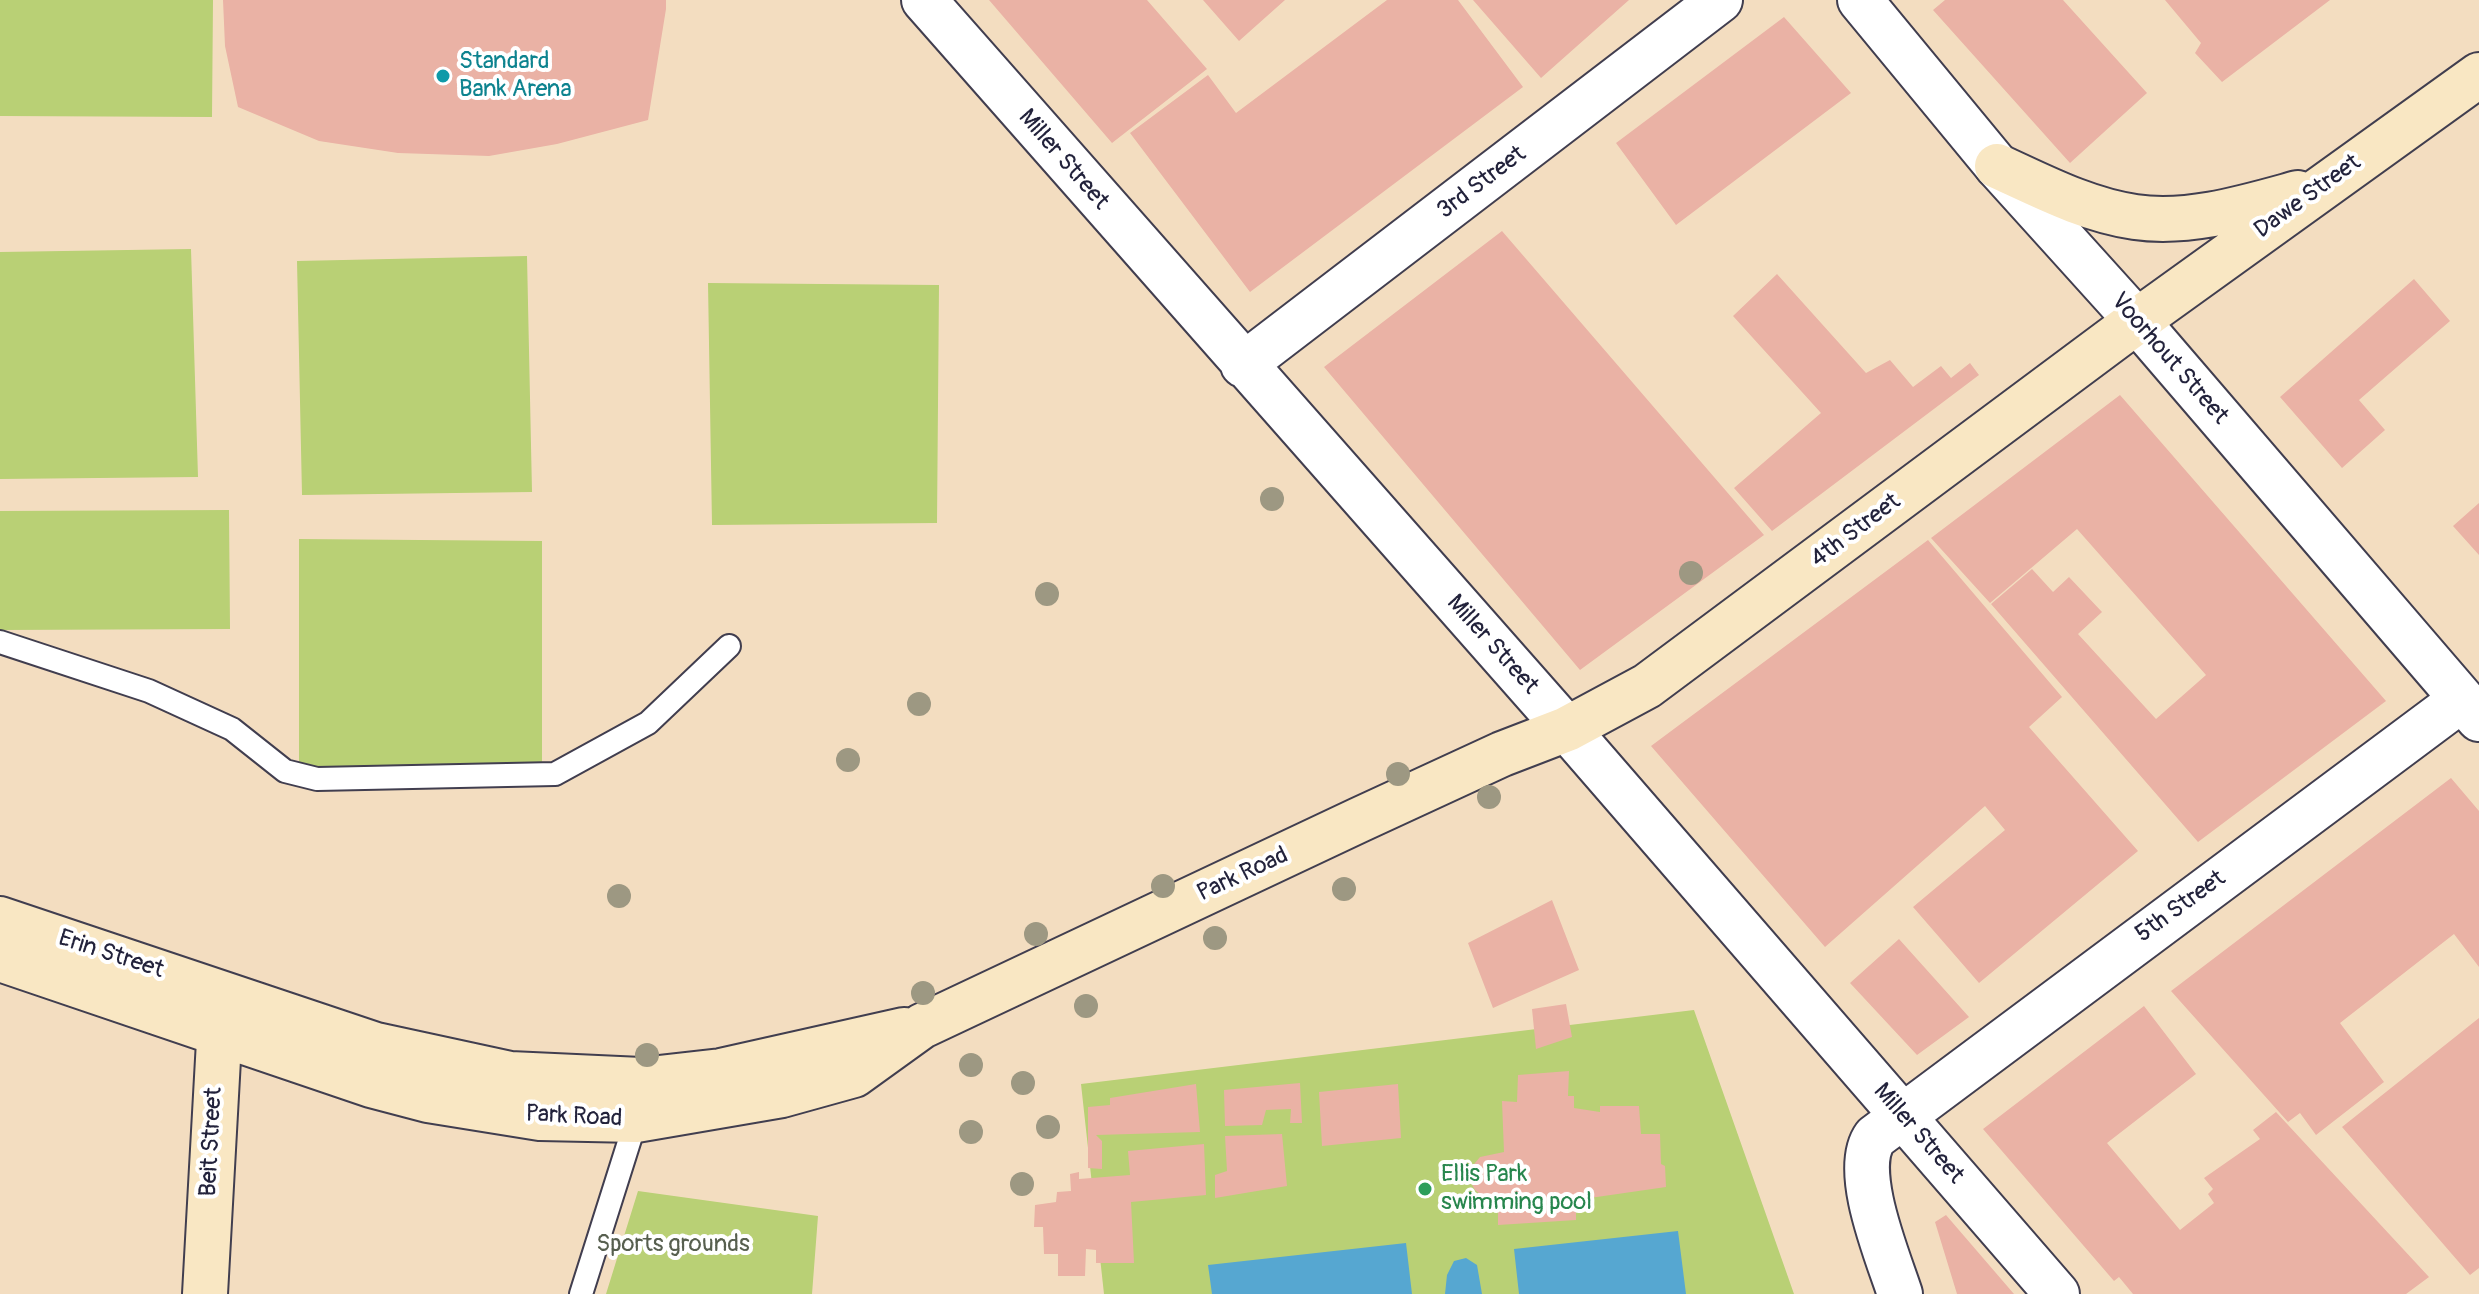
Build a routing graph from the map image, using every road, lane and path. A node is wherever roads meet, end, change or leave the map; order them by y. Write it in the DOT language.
graph roads {
  1 [pos="924,0"];
  2 [pos="1720,0"];
  3 [pos="1861,0"];
  4 [pos="2479,75"];
  5 [pos="1997,166"];
  6 [pos="2324,185"];
  7 [pos="2137,321"];
  8 [pos="1243,365"];
  9 [pos="0,642"];
  10 [pos="729,646"];
  11 [pos="2470,710"];
  12 [pos="1567,729"];
  13 [pos="0,919"];
  14 [pos="0,959"];
  15 [pos="220,1012"];
  16 [pos="922,1026"];
  17 [pos="1901,1114"];
  18 [pos="636,1120"];
  19 [pos="205,1294"];
  20 [pos="581,1294"];
  21 [pos="1900,1294"];
  22 [pos="2057,1294"];
  1 -- 8 [label="street, Miller Street"];
  2 -- 8 [label="street, 3rd Street"];
  3 -- 5 [label="street, Voorhout Street"];
  4 -- 6 [label="street, Dawe Street"];
  5 -- 6 [label="street"];
  5 -- 7 [label="street, Voorhout Street"];
  6 -- 7 [label="street, Dawe Street"];
  7 -- 11 [label="street, Voorhout Street"];
  7 -- 12 [label="street, 4th Street"];
  8 -- 12 [label="street, Miller Street"];
  9 -- 10 [label="lane"];
  11 -- 17 [label="street, 5th Street"];
  12 -- 16 [label="street, Park Road"];
  12 -- 17 [label="street, Miller Street"];
  13 -- 15 [label="street, Erin Street"];
  14 -- 15 [label="street, Erin Street"];
  15 -- 16 [label="street, Park Road"];
  15 -- 18 [label="street, Park Road"];
  15 -- 19 [label="street, Beit Street"];
  16 -- 18 [label="street, Park Road"];
  17 -- 21 [label="street, 5th Street"];
  17 -- 22 [label="street, Miller Street"];
  18 -- 20 [label="lane"];
}
